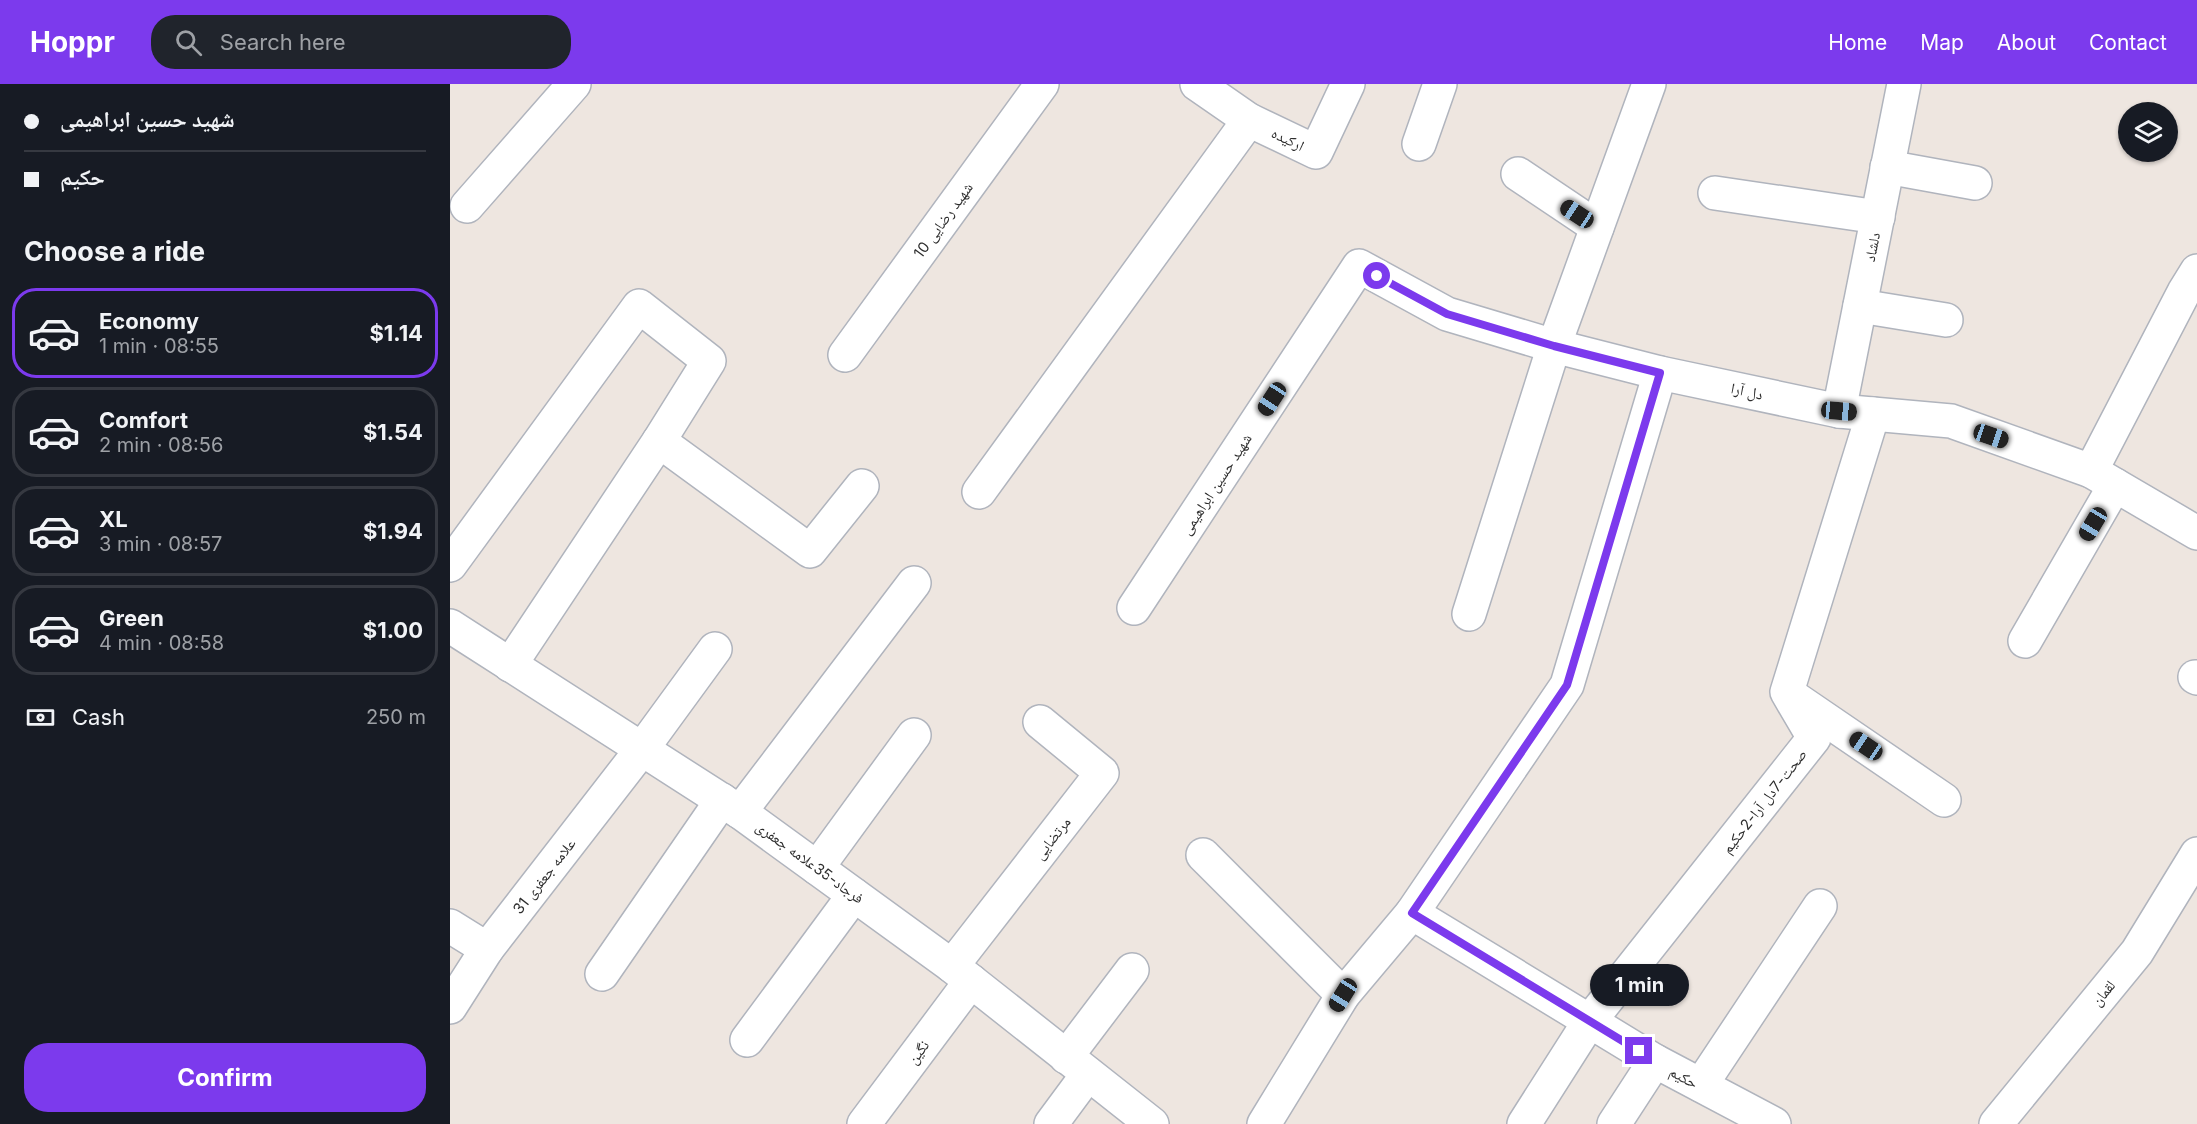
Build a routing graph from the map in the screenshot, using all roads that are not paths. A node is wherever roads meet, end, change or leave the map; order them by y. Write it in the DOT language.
graph roads {
  1 [pos="574,84"];
  2 [pos="1042,84"];
  3 [pos="1197,84"];
  4 [pos="1348,84"];
  5 [pos="1440,84"];
  6 [pos="1649,84"];
  7 [pos="1904,84"];
  8 [pos="1249,120"];
  9 [pos="1419,144"];
  10 [pos="1887,167"];
  11 [pos="1518,174"];
  12 [pos="1975,183"];
  13 [pos="1715,193"];
  14 [pos="467,206"];
  15 [pos="1878,217"];
  16 [pos="1597,226"];
  17 [pos="2197,270"];
  18 [pos="1860,306"];
  19 [pos="1946,320"];
  20 [pos="1554,346"];
  21 [pos="845,355"];
  22 [pos="1660,373"];
  23 [pos="1839,411"];
  24 [pos="1872,414"];
  25 [pos="659,441"];
  26 [pos="2103,478"];
  27 [pos="862,486"];
  28 [pos="979,492"];
  29 [pos="2197,533"];
  30 [pos="450,565"];
  31 [pos="914,583"];
  32 [pos="1134,609"];
  33 [pos="1468,614"];
  34 [pos="450,626"];
  35 [pos="2025,640"];
  36 [pos="715,650"];
  37 [pos="510,664"];
  38 [pos="1787,692"];
  39 [pos="1040,722"];
  40 [pos="914,735"];
  41 [pos="642,749"];
  42 [pos="1944,800"];
  43 [pos="731,806"];
  44 [pos="2197,854"];
  45 [pos="1203,855"];
  46 [pos="817,868"];
  47 [pos="854,895"];
  48 [pos="1820,906"];
  49 [pos="1412,913"];
  50 [pos="450,926"];
  51 [pos="487,949"];
  52 [pos="1131,970"];
  53 [pos="961,973"];
  54 [pos="602,974"];
  55 [pos="1343,995"];
  56 [pos="450,1007"];
  57 [pos="1589,1022"];
  58 [pos="747,1040"];
  59 [pos="1655,1061"];
  60 [pos="1077,1066"];
  61 [pos="1701,1085"];
  62 [pos="864,1124"];
  63 [pos="1050,1124"];
  64 [pos="1152,1124"];
  65 [pos="1264,1124"];
  66 [pos="1524,1124"];
  67 [pos="1614,1124"];
  68 [pos="1774,1124"];
  69 [pos="1996,1124"];
  1 -- 14 [label="street"];
  2 -- 21 [label="street, شهید رضایی 10"];
  3 -- 8 [label="street, ارکیده"];
  4 -- 8 [label="street, ارکیده"];
  5 -- 9 [label="street"];
  6 -- 16 [label="street"];
  7 -- 10 [label="street, دلشاد"];
  8 -- 28 [label="street"];
  10 -- 12 [label="street"];
  10 -- 15 [label="street, دلشاد"];
  11 -- 16 [label="street"];
  13 -- 15 [label="street"];
  15 -- 18 [label="street, دلشاد"];
  16 -- 20 [label="street"];
  17 -- 26 [label="street"];
  18 -- 19 [label="street"];
  18 -- 23 [label="street, دلشاد"];
  20 -- 22 [label="street, دل آرا"];
  20 -- 32 [label="street, شهید حسین ابراهیمی"];
  20 -- 33 [label="street"];
  22 -- 23 [label="street, دل آرا"];
  22 -- 49 [label="street"];
  23 -- 24 [label="street, دل آرا"];
  24 -- 26 [label="street, دل آرا"];
  24 -- 38 [label="street"];
  25 -- 27 [label="street"];
  25 -- 30 [label="street"];
  25 -- 37 [label="street"];
  26 -- 29 [label="street, دل آرا"];
  26 -- 35 [label="street"];
  31 -- 43 [label="street"];
  34 -- 37 [label="street, فرجاد-35علامه جعفری"];
  36 -- 41 [label="street, علامه جعفری 31"];
  37 -- 41 [label="street, فرجاد-35علامه جعفری"];
  38 -- 42 [label="street"];
  38 -- 57 [label="street, صحت-7دل آرا-2حکیم"];
  39 -- 53 [label="street, مرتضایی"];
  40 -- 46 [label="street"];
  41 -- 43 [label="street, فرجاد-35علامه جعفری"];
  41 -- 51 [label="street, علامه جعفری 31"];
  43 -- 46 [label="street, فرجاد-35علامه جعفری"];
  43 -- 54 [label="street"];
  44 -- 69 [label="street, لقمان"];
  45 -- 55 [label="street"];
  46 -- 47 [label="street, فرجاد-35علامه جعفری"];
  47 -- 53 [label="street, فرجاد-35علامه جعفری"];
  47 -- 58 [label="street"];
  48 -- 61 [label="street"];
  49 -- 55 [label="street"];
  49 -- 57 [label="street, حکیم"];
  50 -- 51 [label="street"];
  51 -- 56 [label="street, علامه جعفری 31"];
  52 -- 60 [label="street"];
  53 -- 60 [label="street, فرجاد-35علامه جعفری"];
  53 -- 62 [label="street, نگین"];
  55 -- 65 [label="street"];
  57 -- 59 [label="street, حکیم"];
  57 -- 66 [label="street"];
  59 -- 61 [label="street, حکیم"];
  59 -- 67 [label="street"];
  60 -- 63 [label="street"];
  60 -- 64 [label="street, فرجاد-35علامه جعفری"];
  61 -- 68 [label="street, حکیم"];
}
